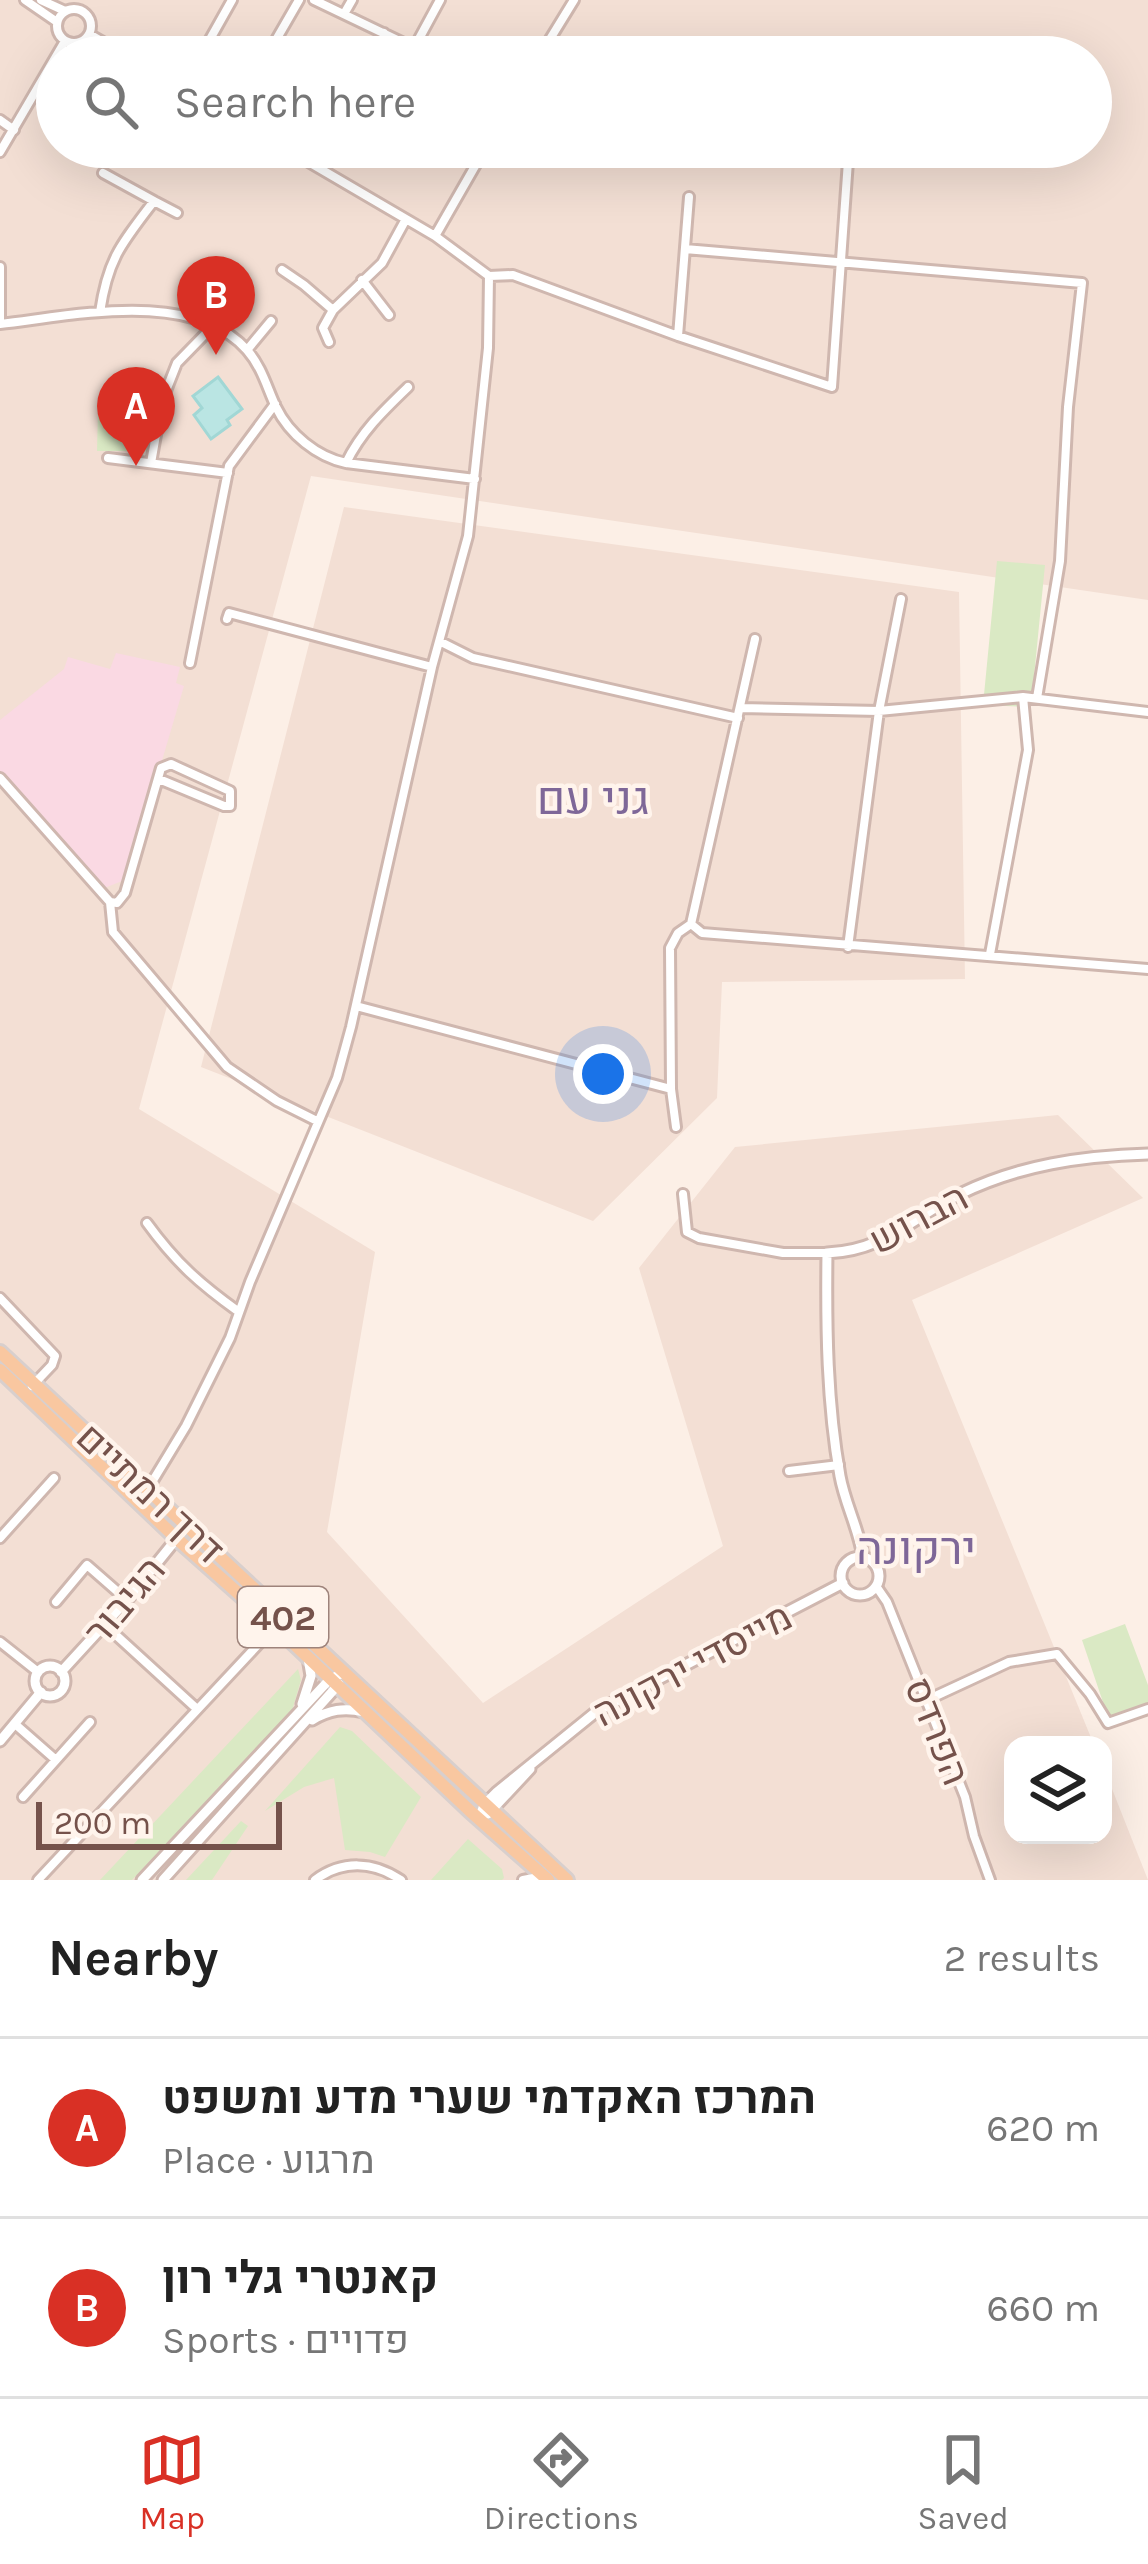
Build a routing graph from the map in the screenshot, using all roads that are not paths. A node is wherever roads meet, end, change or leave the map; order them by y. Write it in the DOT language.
graph roads {
  1 [pos="25,0"];
  2 [pos="41,0"];
  3 [pos="88,0"];
  4 [pos="232,0"];
  5 [pos="298,0"];
  6 [pos="314,0"];
  7 [pos="352,0"];
  8 [pos="440,0"];
  9 [pos="574,0"];
  10 [pos="82,10"];
  11 [pos="65,11"];
  12 [pos="344,14"];
  13 [pos="57,22"];
  14 [pos="89,34"];
  15 [pos="384,34"];
  16 [pos="61,36"];
  17 [pos="86,36"];
  18 [pos="92,36"];
  19 [pos="212,36"];
  20 [pos="278,36"];
  21 [pos="389,36"];
  22 [pos="420,36"];
  23 [pos="552,36"];
  24 [pos="36,92"];
  25 [pos="0,120"];
  26 [pos="14,130"];
  27 [pos="0,152"];
  28 [pos="319,168"];
  29 [pos="474,168"];
  30 [pos="848,168"];
  31 [pos="103,173"];
  32 [pos="689,197"];
  33 [pos="154,201"];
  34 [pos="177,213"];
  35 [pos="406,219"];
  36 [pos="435,236"];
  37 [pos="685,249"];
  38 [pos="841,262"];
  39 [pos="0,267"];
  40 [pos="282,271"];
  41 [pos="489,276"];
  42 [pos="362,280"];
  43 [pos="333,310"];
  44 [pos="100,312"];
  45 [pos="389,315"];
  46 [pos="271,321"];
  47 [pos="0,325"];
  48 [pos="213,326"];
  49 [pos="678,336"];
  50 [pos="329,343"];
  51 [pos="247,350"];
  52 [pos="408,387"];
  53 [pos="275,404"];
  54 [pos="108,458"];
  55 [pos="152,463"];
  56 [pos="346,463"];
  57 [pos="227,473"];
  58 [pos="475,479"];
  59 [pos="901,598"];
  60 [pos="226,619"];
  61 [pos="755,639"];
  62 [pos="441,642"];
  63 [pos="190,662"];
  64 [pos="432,667"];
  65 [pos="1024,697"];
  66 [pos="1037,698"];
  67 [pos="879,711"];
  68 [pos="1148,712"];
  69 [pos="739,713"];
  70 [pos="0,778"];
  71 [pos="159,778"];
  72 [pos="110,902"];
  73 [pos="691,924"];
  74 [pos="848,947"];
  75 [pos="990,954"];
  76 [pos="1148,969"];
  77 [pos="356,1006"];
  78 [pos="671,1089"];
  79 [pos="317,1121"];
  80 [pos="676,1127"];
  81 [pos="1148,1154"];
  82 [pos="683,1194"];
  83 [pos="147,1223"];
  84 [pos="827,1253"];
  85 [pos="0,1298"];
  86 [pos="239,1312"];
  87 [pos="0,1352"];
  88 [pos="0,1370"];
  89 [pos="31,1389"];
  90 [pos="839,1465"];
  91 [pos="789,1471"];
  92 [pos="54,1478"];
  93 [pos="143,1495"];
  94 [pos="186,1526"];
  95 [pos="0,1538"];
  96 [pos="176,1538"];
  97 [pos="863,1557"];
  98 [pos="843,1583"];
  99 [pos="877,1586"];
  100 [pos="127,1600"];
  101 [pos="56,1602"];
  102 [pos="105,1624"];
  103 [pos="267,1635"];
  104 [pos="0,1642"];
  105 [pos="308,1658"];
  106 [pos="38,1672"];
  107 [pos="61,1672"];
  108 [pos="337,1680"];
  109 [pos="41,1693"];
  110 [pos="927,1700"];
  111 [pos="197,1709"];
  112 [pos="1148,1709"];
  113 [pos="299,1712"];
  114 [pos="364,1712"];
  115 [pos="90,1722"];
  116 [pos="15,1724"];
  117 [pos="302,1726"];
  118 [pos="0,1741"];
  119 [pos="56,1760"];
  120 [pos="22,1797"];
  121 [pos="485,1812"];
  122 [pos="546,1878"];
  123 [pos="38,1880"];
  124 [pos="142,1880"];
  125 [pos="163,1880"];
  126 [pos="314,1880"];
  127 [pos="401,1880"];
  128 [pos="523,1880"];
  129 [pos="567,1880"];
  130 [pos="990,1880"];
  1 -- 13 [label="street"];
  2 -- 11 [label="street"];
  3 -- 10 [label="street"];
  4 -- 19 [label="street"];
  5 -- 20 [label="street"];
  6 -- 12 [label="street"];
  7 -- 12 [label="street"];
  8 -- 22 [label="street"];
  9 -- 23 [label="street"];
  10 -- 11 [label="street"];
  10 -- 14 [label="street"];
  11 -- 13 [label="street"];
  12 -- 15 [label="street"];
  13 -- 16 [label="street"];
  14 -- 17 [label="street"];
  14 -- 18 [label="street"];
  15 -- 21 [label="street"];
  24 -- 26 [label="street"];
  25 -- 26 [label="street"];
  26 -- 27 [label="street"];
  28 -- 35 [label="street"];
  29 -- 36 [label="street"];
  30 -- 38 [label="street"];
  31 -- 33 [label="street"];
  32 -- 37 [label="street"];
  33 -- 34 [label="street"];
  33 -- 44 [label="street"];
  35 -- 36 [label="street"];
  35 -- 42 [label="street"];
  36 -- 41 [label="street"];
  37 -- 38 [label="street"];
  37 -- 49 [label="street"];
  38 -- 49 [label="street"];
  38 -- 66 [label="street"];
  39 -- 47 [label="street"];
  40 -- 43 [label="street"];
  41 -- 49 [label="street"];
  41 -- 58 [label="street"];
  42 -- 43 [label="street"];
  42 -- 45 [label="street"];
  43 -- 50 [label="street"];
  44 -- 47 [label="street"];
  44 -- 48 [label="street"];
  46 -- 51 [label="street"];
  48 -- 51 [label="street"];
  48 -- 55 [label="street"];
  51 -- 53 [label="street"];
  52 -- 56 [label="street"];
  53 -- 56 [label="street"];
  53 -- 57 [label="street"];
  54 -- 55 [label="street"];
  55 -- 57 [label="street"];
  56 -- 58 [label="street"];
  57 -- 63 [label="street"];
  58 -- 62 [label="street"];
  59 -- 67 [label="street"];
  60 -- 64 [label="street"];
  61 -- 69 [label="street"];
  62 -- 64 [label="street"];
  62 -- 69 [label="street"];
  64 -- 77 [label="street"];
  65 -- 66 [label="street"];
  65 -- 67 [label="street"];
  65 -- 75 [label="street"];
  66 -- 68 [label="street"];
  67 -- 69 [label="street"];
  67 -- 74 [label="street"];
  69 -- 73 [label="street"];
  70 -- 72 [label="street"];
  71 -- 71 [label="street"];
  71 -- 72 [label="street"];
  72 -- 79 [label="street"];
  73 -- 74 [label="street"];
  73 -- 78 [label="street"];
  74 -- 75 [label="street"];
  75 -- 76 [label="street"];
  77 -- 78 [label="street"];
  77 -- 79 [label="street"];
  78 -- 80 [label="street"];
  79 -- 86 [label="street"];
  81 -- 84 [label="street, הברוש"];
  82 -- 84 [label="street, הברוש"];
  83 -- 86 [label="street"];
  84 -- 90 [label="street"];
  85 -- 89 [label="street"];
  86 -- 93 [label="street"];
  87 -- 89 [label="main road, דרך רמתיים / 402"];
  88 -- 89 [label="main road, דרך רמתיים / 402"];
  89 -- 93 [label="main road, דרך רמתיים / 402"];
  90 -- 91 [label="street"];
  90 -- 97 [label="street"];
  92 -- 95 [label="street"];
  93 -- 94 [label="main road, דרך רמתיים / 402"];
  93 -- 96 [label="main road, דרך רמתיים / 402"];
  94 -- 96 [label="street, הגיבור"];
  94 -- 108 [label="main road, דרך רמתיים / 402"];
  96 -- 100 [label="street, הגיבור"];
  96 -- 105 [label="main road, דרך רמתיים / 402"];
  97 -- 98 [label="street"];
  97 -- 99 [label="street"];
  98 -- 99 [label="street"];
  98 -- 121 [label="street, מייסדי ירקונה"];
  99 -- 110 [label="street, הפרדס"];
  100 -- 101 [label="street"];
  100 -- 102 [label="street, הגיבור"];
  102 -- 107 [label="street, הגיבור"];
  102 -- 111 [label="street"];
  103 -- 111 [label="street"];
  104 -- 106 [label="street"];
  105 -- 108 [label="main road, דרך רמתיים / 402"];
  105 -- 113 [label="street"];
  106 -- 107 [label="street"];
  106 -- 109 [label="street"];
  107 -- 109 [label="street"];
  108 -- 113 [label="street"];
  108 -- 114 [label="main road, דרך רמתיים / 402"];
  108 -- 117 [label="street"];
  108 -- 121 [label="main road, דרך רמתיים / 402"];
  109 -- 116 [label="street"];
  110 -- 112 [label="street"];
  110 -- 130 [label="street, הפרדס"];
  111 -- 123 [label="street"];
  113 -- 124 [label="street"];
  114 -- 117 [label="street"];
  114 -- 121 [label="main road, דרך רמתיים / 402"];
  115 -- 119 [label="street"];
  116 -- 118 [label="street"];
  116 -- 119 [label="street"];
  117 -- 125 [label="street"];
  119 -- 120 [label="street"];
  121 -- 122 [label="main road, דרך רמתיים / 402"];
  121 -- 129 [label="main road, דרך רמתיים / 402"];
  122 -- 128 [label="street"];
  126 -- 127 [label="street"];
}
